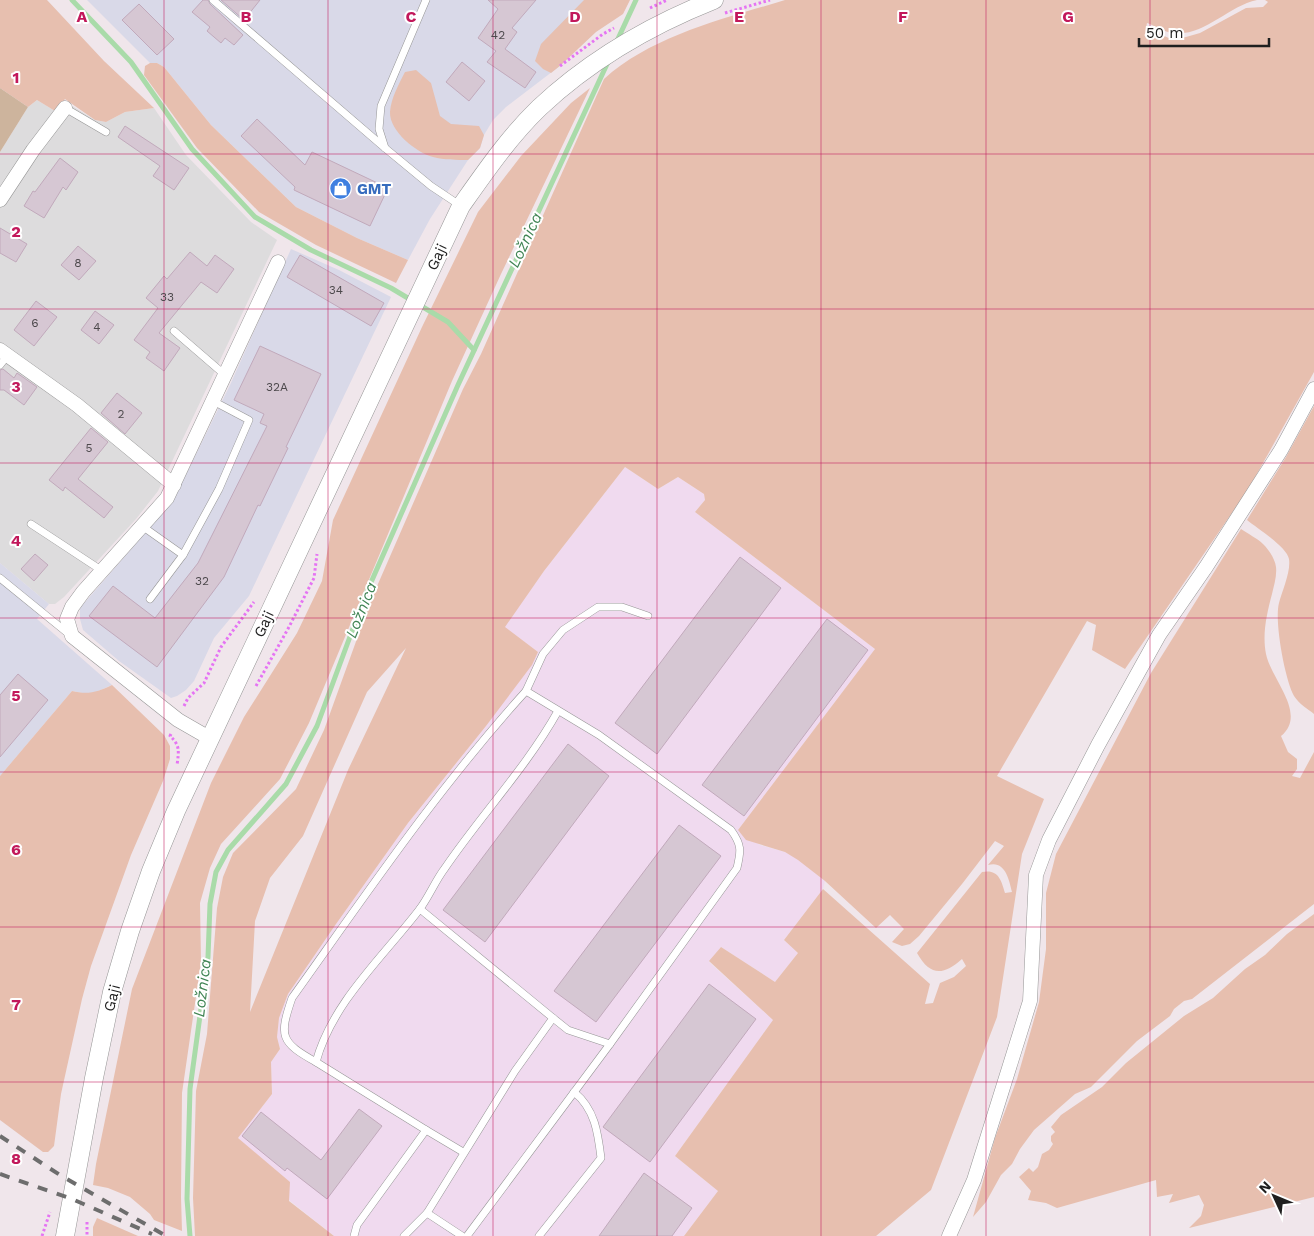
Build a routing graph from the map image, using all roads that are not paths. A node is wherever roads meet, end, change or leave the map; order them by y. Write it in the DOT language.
graph roads {
  1 [pos="214,0"];
  2 [pos="426,0"];
  3 [pos="714,0"];
  4 [pos="65,108"];
  5 [pos="106,132"];
  6 [pos="385,148"];
  7 [pos="0,200"];
  8 [pos="461,206"];
  9 [pos="278,262"];
  10 [pos="174,330"];
  11 [pos="3,356"];
  12 [pos="225,376"];
  13 [pos="1314,390"];
  14 [pos="213,401"];
  15 [pos="174,485"];
  16 [pos="31,524"];
  17 [pos="142,526"];
  18 [pos="183,555"];
  19 [pos="102,570"];
  20 [pos="0,578"];
  21 [pos="150,599"];
  22 [pos="648,616"];
  23 [pos="72,636"];
  24 [pos="526,691"];
  25 [pos="558,711"];
  26 [pos="211,739"];
  27 [pos="420,909"];
  28 [pos="553,1018"];
  29 [pos="610,1044"];
  30 [pos="316,1062"];
  31 [pos="574,1092"];
  32 [pos="426,1130"];
  33 [pos="464,1152"];
  34 [pos="427,1213"];
  35 [pos="65,1236"];
  36 [pos="354,1236"];
  37 [pos="404,1236"];
  38 [pos="462,1236"];
  39 [pos="467,1236"];
  40 [pos="539,1236"];
  41 [pos="949,1236"];
  1 -- 6 [label="lane"];
  2 -- 6 [label="lane"];
  3 -- 8 [label="street, Gaji"];
  4 -- 5 [label="lane"];
  4 -- 7 [label="street"];
  6 -- 8 [label="lane"];
  8 -- 26 [label="street, Gaji"];
  9 -- 12 [label="street"];
  10 -- 12 [label="lane"];
  11 -- 15 [label="street"];
  12 -- 14 [label="street"];
  13 -- 41 [label="street"];
  14 -- 15 [label="street"];
  14 -- 18 [label="lane"];
  15 -- 17 [label="street"];
  16 -- 19 [label="lane"];
  17 -- 18 [label="lane"];
  17 -- 19 [label="street"];
  18 -- 21 [label="lane"];
  19 -- 23 [label="street"];
  20 -- 23 [label="lane"];
  22 -- 24 [label="lane"];
  23 -- 26 [label="street"];
  24 -- 25 [label="lane"];
  24 -- 30 [label="lane"];
  25 -- 27 [label="lane"];
  25 -- 29 [label="lane"];
  26 -- 35 [label="street, Gaji"];
  27 -- 28 [label="lane"];
  27 -- 30 [label="lane"];
  28 -- 29 [label="lane"];
  28 -- 33 [label="lane"];
  29 -- 31 [label="lane"];
  30 -- 32 [label="lane"];
  31 -- 39 [label="lane"];
  31 -- 40 [label="lane"];
  32 -- 33 [label="lane"];
  32 -- 36 [label="lane"];
  33 -- 34 [label="lane"];
  34 -- 37 [label="lane"];
  34 -- 38 [label="lane"];
}
